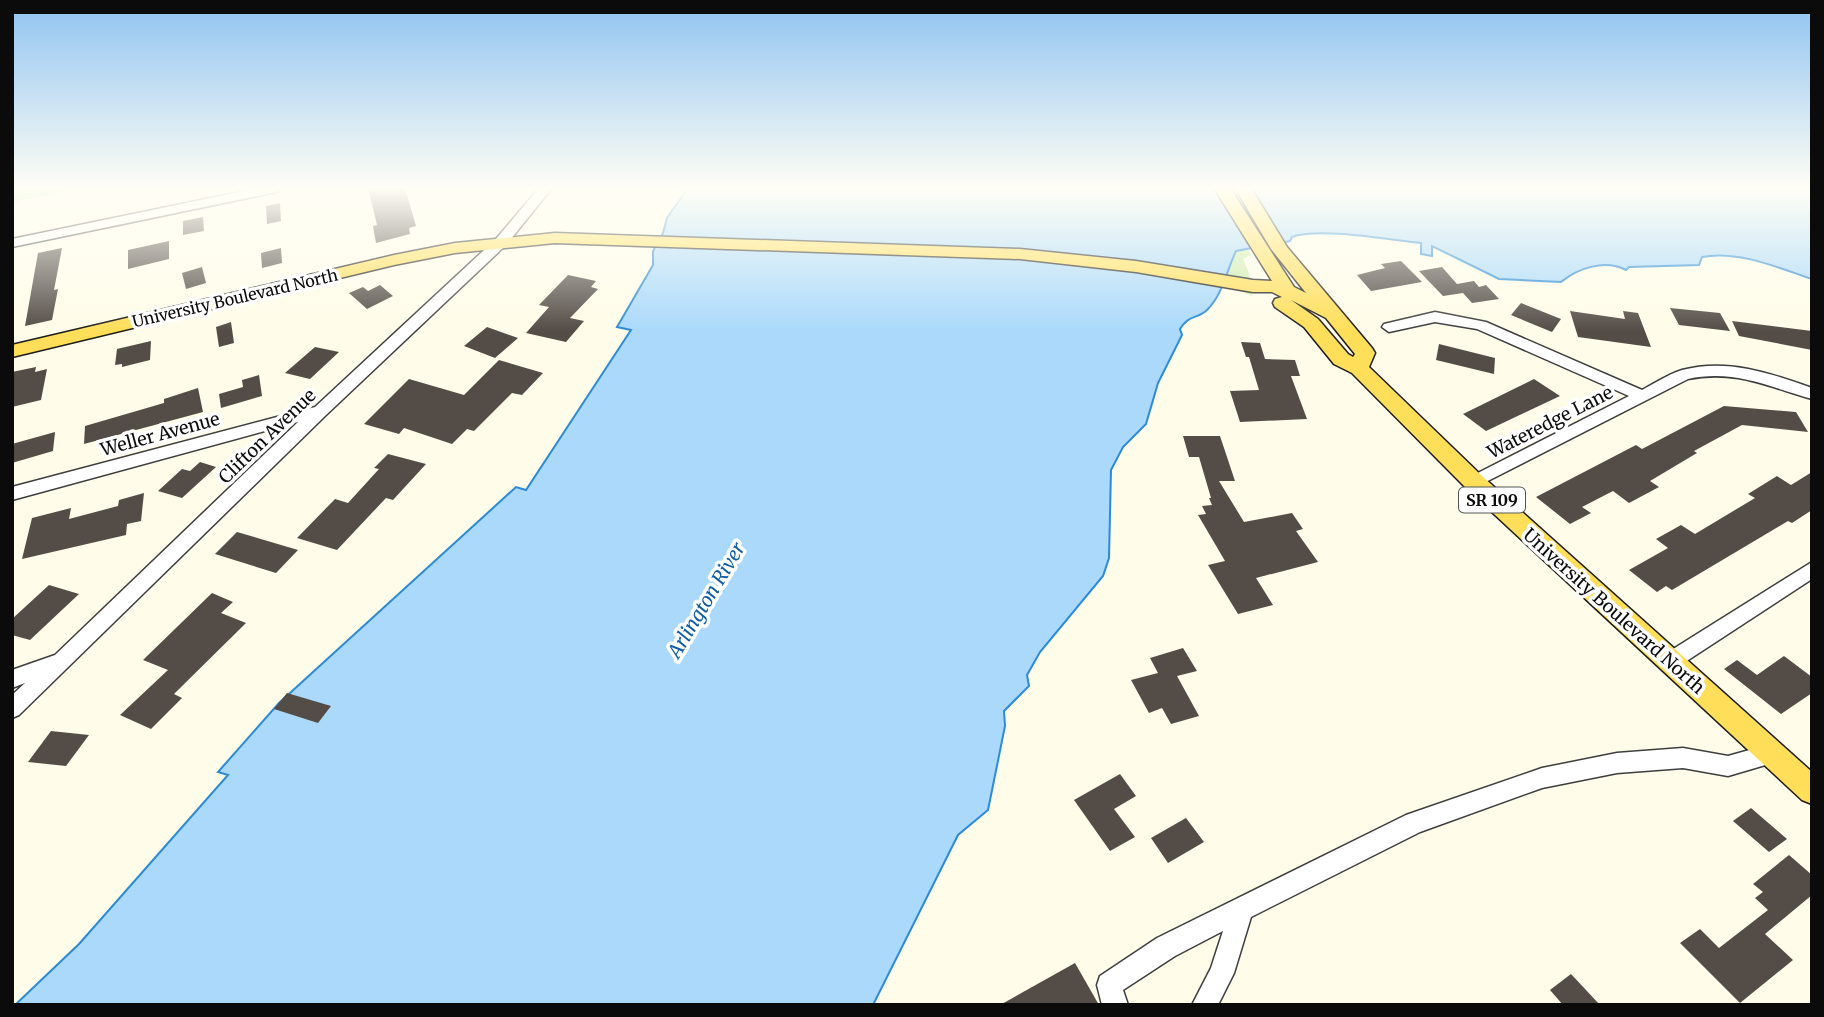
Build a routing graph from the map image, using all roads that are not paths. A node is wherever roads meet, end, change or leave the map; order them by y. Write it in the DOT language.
graph roads {
  1 [pos="48,235"];
  2 [pos="506,235"];
  3 [pos="1251,235"];
  4 [pos="1272,235"];
  5 [pos="501,242"];
  6 [pos="12,243"];
  7 [pos="1253,286"];
  8 [pos="1286,289"];
  9 [pos="1330,313"];
  10 [pos="1311,323"];
  11 [pos="1389,327"];
  12 [pos="12,351"];
  13 [pos="1359,368"];
  14 [pos="1812,394"];
  15 [pos="1643,396"];
  16 [pos="318,412"];
  17 [pos="1474,482"];
  18 [pos="12,494"];
  19 [pos="1812,569"];
  20 [pos="64,660"];
  21 [pos="1669,662"];
  22 [pos="12,679"];
  23 [pos="12,709"];
  24 [pos="1770,754"];
  25 [pos="1812,791"];
  26 [pos="1242,909"];
  27 [pos="1115,1005"];
  28 [pos="1204,1005"];
  1 -- 6 [label="street"];
  2 -- 5 [label="street, Clifton Avenue"];
  3 -- 8 [label="main road, SR 109"];
  4 -- 9 [label="main road"];
  5 -- 7 [label="main road, University Boulevard North"];
  5 -- 12 [label="main road, University Boulevard North"];
  5 -- 16 [label="street, Clifton Avenue"];
  7 -- 8 [label="main road, University Boulevard North"];
  7 -- 10 [label="main road, University Boulevard North"];
  8 -- 9 [label="main road, University Boulevard North"];
  8 -- 10 [label="main road, SR 109"];
  9 -- 13 [label="main road, University Boulevard North"];
  10 -- 13 [label="main road, University Boulevard North / SR 109"];
  11 -- 15 [label="street"];
  13 -- 17 [label="main road, University Boulevard North / SR 109"];
  14 -- 15 [label="street, Wateredge Lane"];
  15 -- 17 [label="street, Wateredge Lane"];
  16 -- 18 [label="street, Weller Avenue"];
  16 -- 20 [label="street, Clifton Avenue"];
  17 -- 21 [label="main road, University Boulevard North / SR 109"];
  19 -- 21 [label="street"];
  20 -- 22 [label="street"];
  20 -- 23 [label="street, Clifton Avenue"];
  21 -- 24 [label="main road, University Boulevard North / SR 109"];
  24 -- 25 [label="main road, University Boulevard North / SR 109"];
  24 -- 26 [label="street"];
  26 -- 27 [label="street"];
  26 -- 28 [label="street"];
}
